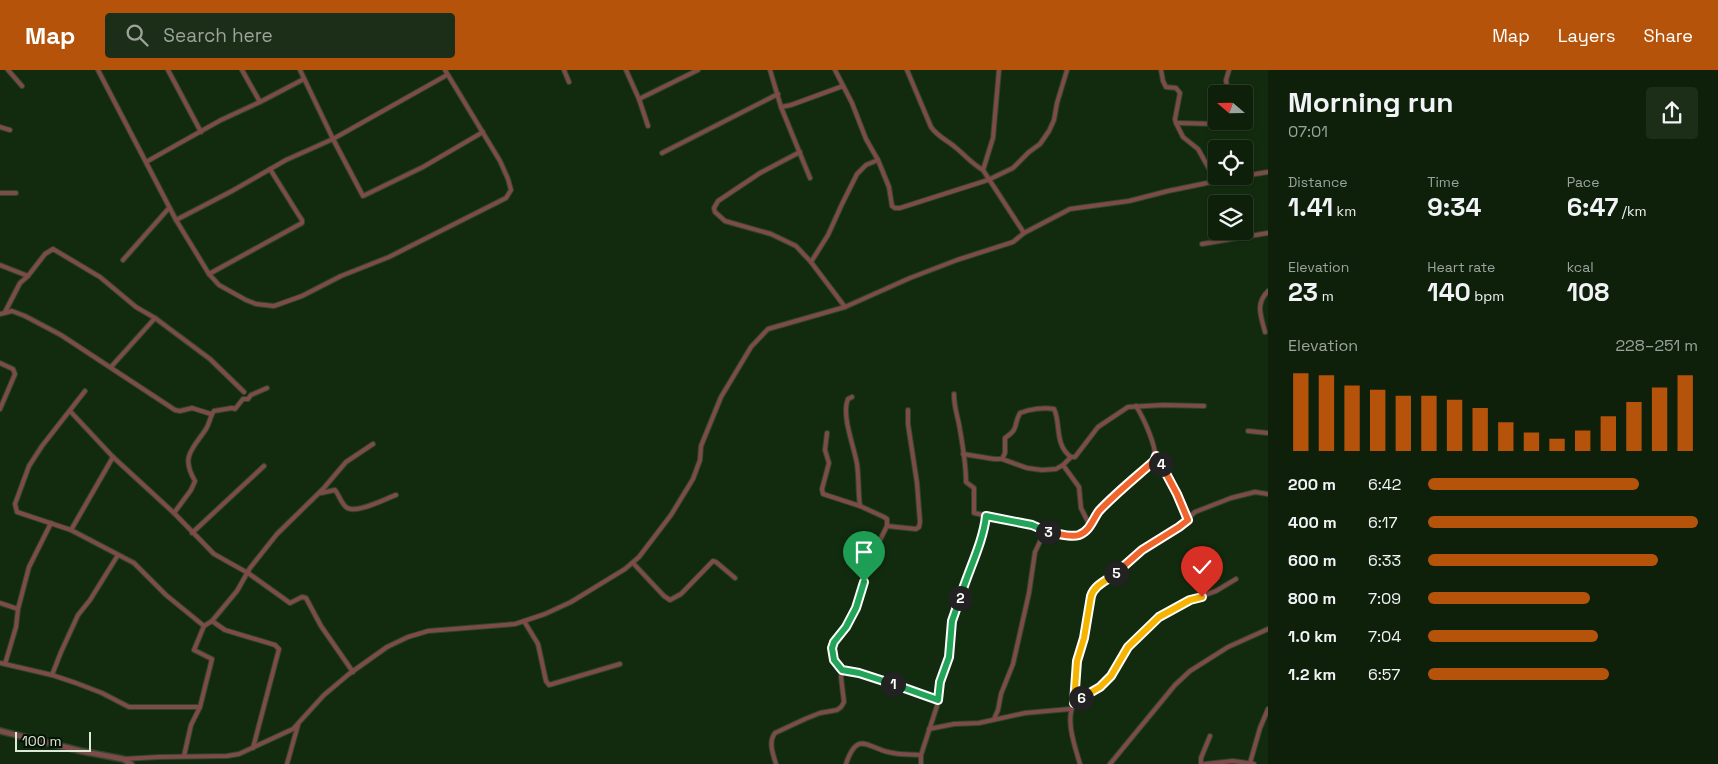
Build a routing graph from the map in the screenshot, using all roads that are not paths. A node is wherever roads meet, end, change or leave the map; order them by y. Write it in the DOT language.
graph roads {
  1 [pos="8,70"];
  2 [pos="98,70"];
  3 [pos="168,70"];
  4 [pos="242,70"];
  5 [pos="300,70"];
  6 [pos="564,70"];
  7 [pos="626,70"];
  8 [pos="696,70"];
  9 [pos="770,70"];
  10 [pos="835,70"];
  11 [pos="907,70"];
  12 [pos="999,70"];
  13 [pos="1066,70"];
  14 [pos="1161,70"];
  15 [pos="1229,70"];
  16 [pos="446,72"];
  17 [pos="304,79"];
  18 [pos="569,82"];
  19 [pos="1227,85"];
  20 [pos="22,86"];
  21 [pos="843,86"];
  22 [pos="778,94"];
  23 [pos="640,98"];
  24 [pos="260,102"];
  25 [pos="782,107"];
  26 [pos="1176,123"];
  27 [pos="1208,124"];
  28 [pos="648,126"];
  29 [pos="0,127"];
  30 [pos="10,130"];
  31 [pos="201,132"];
  32 [pos="483,132"];
  33 [pos="333,139"];
  34 [pos="800,152"];
  35 [pos="662,153"];
  36 [pos="878,160"];
  37 [pos="146,162"];
  38 [pos="1208,167"];
  39 [pos="270,169"];
  40 [pos="983,170"];
  41 [pos="1268,172"];
  42 [pos="1253,174"];
  43 [pos="810,178"];
  44 [pos="988,180"];
  45 [pos="1208,183"];
  46 [pos="0,193"];
  47 [pos="16,194"];
  48 [pos="169,208"];
  49 [pos="176,220"];
  50 [pos="1024,233"];
  51 [pos="1268,233"];
  52 [pos="1202,244"];
  53 [pos="123,260"];
  54 [pos="811,262"];
  55 [pos="0,265"];
  56 [pos="208,274"];
  57 [pos="28,276"];
  58 [pos="1268,292"];
  59 [pos="844,307"];
  60 [pos="5,312"];
  61 [pos="0,314"];
  62 [pos="155,318"];
  63 [pos="1265,332"];
  64 [pos="0,363"];
  65 [pos="112,367"];
  66 [pos="267,388"];
  67 [pos="85,392"];
  68 [pos="244,392"];
  69 [pos="954,394"];
  70 [pos="852,397"];
  71 [pos="1136,406"];
  72 [pos="1204,406"];
  73 [pos="0,409"];
  74 [pos="908,410"];
  75 [pos="70,411"];
  76 [pos="211,414"];
  77 [pos="1248,431"];
  78 [pos="1268,433"];
  79 [pos="827,434"];
  80 [pos="373,444"];
  81 [pos="963,454"];
  82 [pos="1156,456"];
  83 [pos="113,457"];
  84 [pos="1071,457"];
  85 [pos="1002,459"];
  86 [pos="1063,465"];
  87 [pos="264,466"];
  88 [pos="318,494"];
  89 [pos="1268,494"];
  90 [pos="396,495"];
  91 [pos="860,506"];
  92 [pos="174,513"];
  93 [pos="986,516"];
  94 [pos="1188,520"];
  95 [pos="50,523"];
  96 [pos="887,526"];
  97 [pos="1090,526"];
  98 [pos="71,530"];
  99 [pos="1044,531"];
  100 [pos="192,533"];
  101 [pos="118,555"];
  102 [pos="633,563"];
  103 [pos="248,573"];
  104 [pos="735,578"];
  105 [pos="1236,579"];
  106 [pos="0,603"];
  107 [pos="18,609"];
  108 [pos="212,621"];
  109 [pos="524,621"];
  110 [pos="204,626"];
  111 [pos="1268,629"];
  112 [pos="2,663"];
  113 [pos="620,664"];
  114 [pos="842,670"];
  115 [pos="352,672"];
  116 [pos="52,676"];
  117 [pos="938,700"];
  118 [pos="1074,703"];
  119 [pos="200,707"];
  120 [pos="1070,708"];
  121 [pos="998,710"];
  122 [pos="1268,710"];
  123 [pos="1008,715"];
  124 [pos="994,719"];
  125 [pos="298,725"];
  126 [pos="929,729"];
  127 [pos="0,731"];
  128 [pos="1210,736"];
  129 [pos="253,748"];
  130 [pos="921,755"];
  131 [pos="184,756"];
  132 [pos="123,760"];
  133 [pos="131,764"];
  134 [pos="287,764"];
  135 [pos="776,764"];
  136 [pos="846,764"];
  137 [pos="921,764"];
  138 [pos="1080,764"];
  139 [pos="1110,764"];
  140 [pos="1201,764"];
  141 [pos="1205,764"];
  142 [pos="1252,764"];
  1 -- 20 [label="street"];
  2 -- 37 [label="street"];
  3 -- 31 [label="street"];
  4 -- 24 [label="street"];
  5 -- 17 [label="street"];
  6 -- 18 [label="street"];
  7 -- 23 [label="street"];
  8 -- 23 [label="street"];
  9 -- 22 [label="street"];
  10 -- 21 [label="street"];
  11 -- 40 [label="street"];
  12 -- 40 [label="street"];
  13 -- 44 [label="street"];
  14 -- 26 [label="street"];
  15 -- 19 [label="street"];
  16 -- 32 [label="street"];
  16 -- 33 [label="street"];
  17 -- 24 [label="street"];
  17 -- 33 [label="street"];
  21 -- 25 [label="street"];
  21 -- 36 [label="street"];
  22 -- 25 [label="street"];
  22 -- 35 [label="street"];
  23 -- 28 [label="street"];
  24 -- 31 [label="street"];
  25 -- 34 [label="street"];
  26 -- 27 [label="street"];
  26 -- 38 [label="street"];
  29 -- 30 [label="street"];
  31 -- 37 [label="street"];
  32 -- 33 [label="street"];
  32 -- 56 [label="street"];
  33 -- 39 [label="street"];
  34 -- 43 [label="street"];
  34 -- 54 [label="street"];
  36 -- 44 [label="street"];
  36 -- 54 [label="street"];
  37 -- 48 [label="street"];
  39 -- 49 [label="street"];
  39 -- 56 [label="street"];
  40 -- 44 [label="street"];
  41 -- 42 [label="street"];
  44 -- 50 [label="street"];
  45 -- 50 [label="street"];
  46 -- 47 [label="street"];
  48 -- 49 [label="street"];
  48 -- 53 [label="street"];
  49 -- 56 [label="street"];
  50 -- 59 [label="street"];
  51 -- 52 [label="street"];
  54 -- 59 [label="street"];
  55 -- 57 [label="street"];
  57 -- 60 [label="street"];
  57 -- 62 [label="street"];
  58 -- 63 [label="street"];
  59 -- 102 [label="street"];
  60 -- 61 [label="street"];
  60 -- 65 [label="street"];
  62 -- 65 [label="street"];
  62 -- 68 [label="street"];
  64 -- 73 [label="street"];
  65 -- 76 [label="street"];
  66 -- 76 [label="street"];
  67 -- 75 [label="street"];
  69 -- 81 [label="street"];
  70 -- 91 [label="street"];
  71 -- 72 [label="street"];
  71 -- 82 [label="street"];
  71 -- 84 [label="street"];
  74 -- 96 [label="street"];
  75 -- 83 [label="street"];
  75 -- 95 [label="street"];
  76 -- 92 [label="street"];
  77 -- 78 [label="street"];
  79 -- 91 [label="street"];
  80 -- 88 [label="street"];
  81 -- 85 [label="street"];
  81 -- 93 [label="street"];
  82 -- 94 [label="street"];
  82 -- 97 [label="street"];
  83 -- 92 [label="street"];
  83 -- 98 [label="street"];
  84 -- 85 [label="street"];
  84 -- 86 [label="street"];
  85 -- 86 [label="street"];
  86 -- 97 [label="street"];
  87 -- 100 [label="street"];
  88 -- 90 [label="street"];
  88 -- 103 [label="street"];
  89 -- 94 [label="street"];
  91 -- 96 [label="street"];
  92 -- 100 [label="street"];
  93 -- 99 [label="street"];
  93 -- 117 [label="street"];
  94 -- 118 [label="street"];
  95 -- 98 [label="street"];
  95 -- 107 [label="street"];
  96 -- 114 [label="street"];
  97 -- 99 [label="street"];
  98 -- 101 [label="street"];
  99 -- 121 [label="street"];
  100 -- 103 [label="street"];
  101 -- 110 [label="street"];
  101 -- 116 [label="street"];
  102 -- 104 [label="street"];
  102 -- 109 [label="street"];
  103 -- 108 [label="street"];
  103 -- 115 [label="street"];
  105 -- 118 [label="street"];
  106 -- 107 [label="street"];
  107 -- 112 [label="street"];
  108 -- 110 [label="street"];
  108 -- 129 [label="street"];
  109 -- 113 [label="street"];
  109 -- 115 [label="street"];
  110 -- 119 [label="street"];
  111 -- 139 [label="street"];
  112 -- 116 [label="street"];
  114 -- 117 [label="street"];
  114 -- 135 [label="street"];
  115 -- 125 [label="street"];
  116 -- 119 [label="street"];
  117 -- 126 [label="street"];
  118 -- 120 [label="street"];
  119 -- 131 [label="street"];
  120 -- 123 [label="street"];
  120 -- 138 [label="street"];
  121 -- 123 [label="street"];
  121 -- 124 [label="street"];
  122 -- 142 [label="street"];
  123 -- 124 [label="street"];
  124 -- 126 [label="street"];
  125 -- 129 [label="street"];
  125 -- 134 [label="street"];
  126 -- 130 [label="street"];
  127 -- 132 [label="street"];
  128 -- 140 [label="street"];
  129 -- 131 [label="street"];
  130 -- 136 [label="street"];
  130 -- 137 [label="street"];
  131 -- 132 [label="street"];
  132 -- 133 [label="street"];
  141 -- 142 [label="street"];
}
